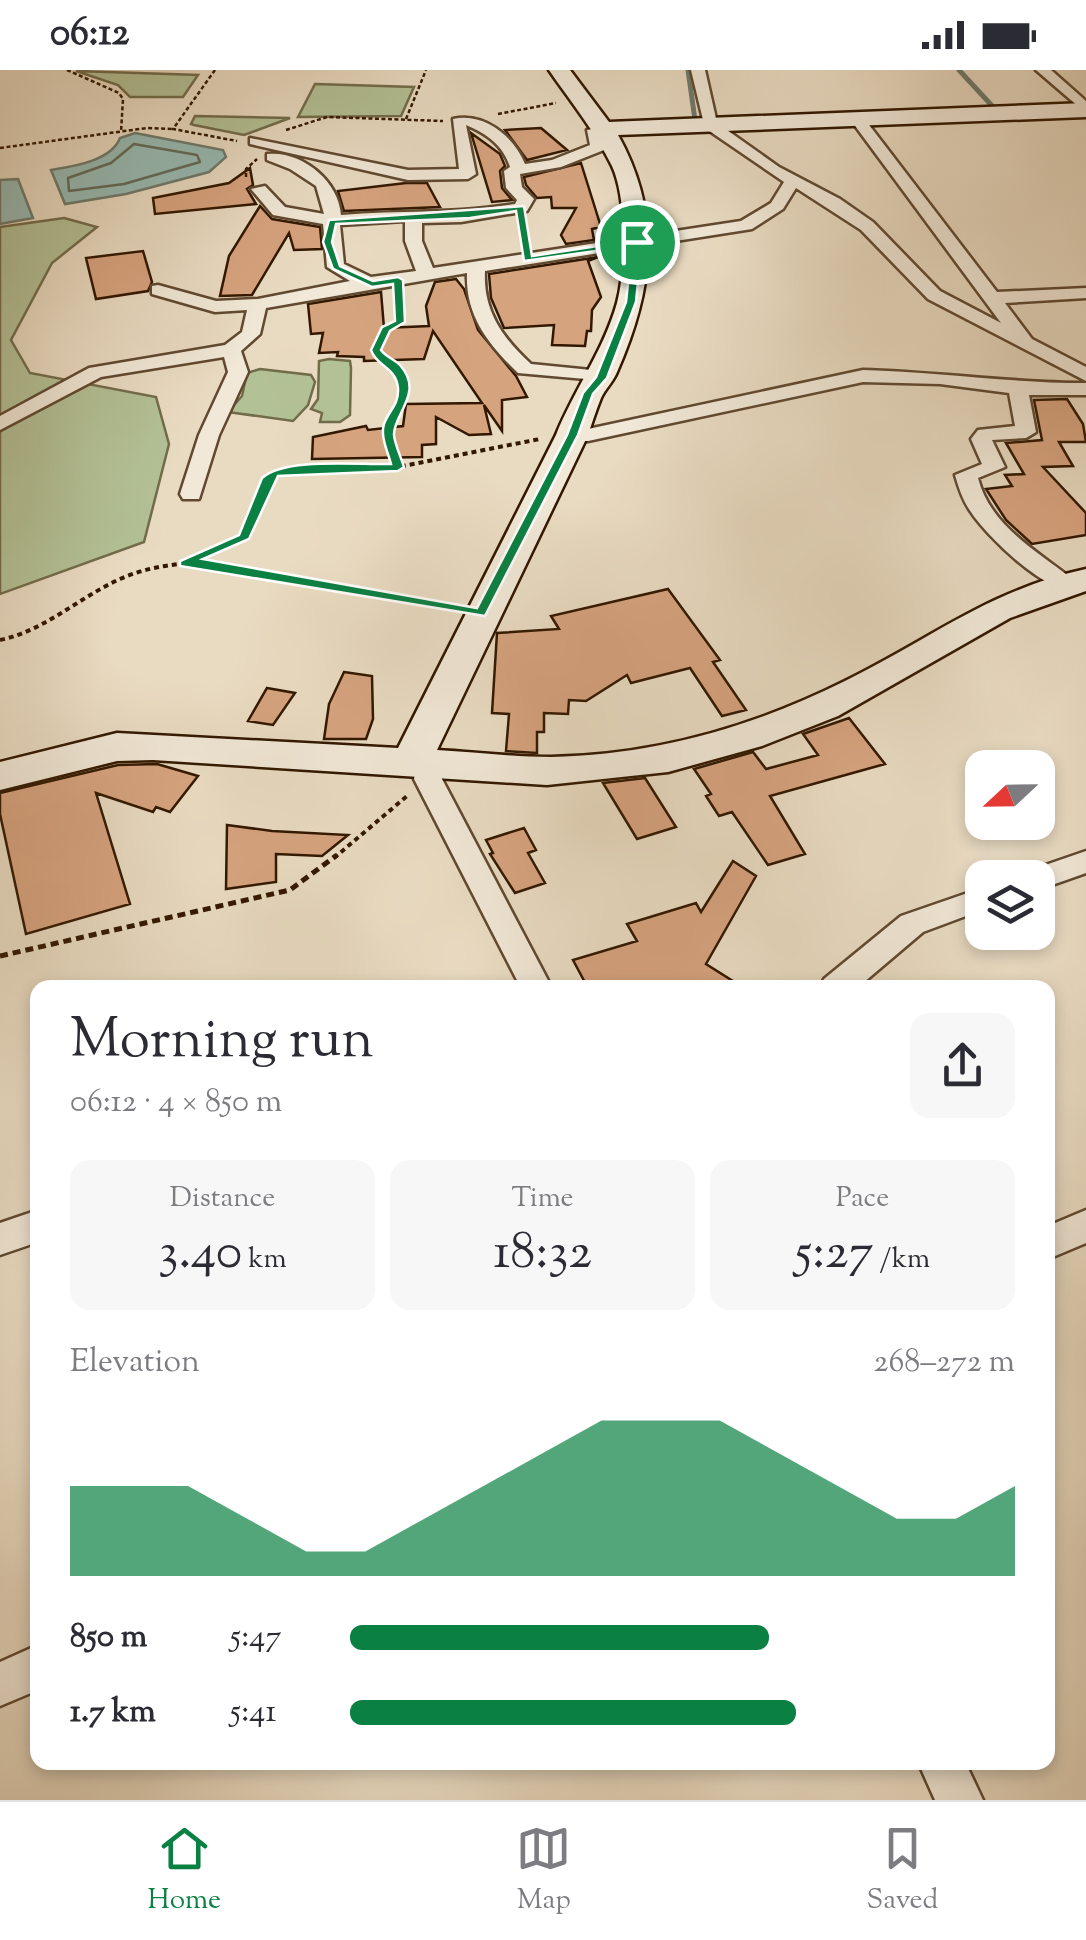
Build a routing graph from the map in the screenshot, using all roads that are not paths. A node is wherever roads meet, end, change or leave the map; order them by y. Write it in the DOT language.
graph roads {
  1 [pos="559,70"];
  2 [pos="698,70"];
  3 [pos="1043,70"];
  4 [pos="1086,109"];
  5 [pos="858,120"];
  6 [pos="710,125"];
  7 [pos="603,129"];
  8 [pos="496,171"];
  9 [pos="792,181"];
  10 [pos="259,189"];
  11 [pos="414,218"];
  12 [pos="332,222"];
  13 [pos="524,233"];
  14 [pos="637,242"];
  15 [pos="476,268"];
  16 [pos="428,275"];
  17 [pos="372,284"];
  18 [pos="158,290"];
  19 [pos="1086,292"];
  20 [pos="994,298"];
  21 [pos="258,304"];
  22 [pos="1031,347"];
  23 [pos="230,350"];
  24 [pos="1086,375"];
  25 [pos="601,378"];
  26 [pos="1018,388"];
  27 [pos="1086,389"];
  28 [pos="0,424"];
  29 [pos="572,435"];
  30 [pos="191,494"];
  31 [pos="1074,582"];
  32 [pos="422,768"];
  33 [pos="0,776"];
  34 [pos="1086,862"];
  35 [pos="1055,873"];
  36 [pos="965,905"];
  37 [pos="532,980"];
  38 [pos="845,980"];
  39 [pos="1086,1226"];
  40 [pos="30,1229"];
  41 [pos="0,1239"];
  42 [pos="1055,1240"];
  43 [pos="30,1671"];
  44 [pos="0,1684"];
  45 [pos="944,1770"];
  46 [pos="960,1800"];
  1 -- 7 [label="street"];
  2 -- 6 [label="street"];
  3 -- 4 [label="street"];
  4 -- 5 [label="street"];
  5 -- 6 [label="street"];
  5 -- 20 [label="street"];
  6 -- 7 [label="street"];
  6 -- 9 [label="street"];
  7 -- 8 [label="street"];
  7 -- 14 [label="street"];
  8 -- 8 [label="street"];
  8 -- 12 [label="street"];
  8 -- 13 [label="street"];
  9 -- 14 [label="street"];
  9 -- 22 [label="street"];
  10 -- 12 [label="street"];
  11 -- 12 [label="street"];
  11 -- 13 [label="street"];
  11 -- 16 [label="street"];
  12 -- 17 [label="street"];
  13 -- 14 [label="street"];
  13 -- 15 [label="street"];
  14 -- 25 [label="street"];
  15 -- 16 [label="street"];
  15 -- 25 [label="street"];
  16 -- 17 [label="street"];
  17 -- 21 [label="street"];
  18 -- 21 [label="street"];
  19 -- 20 [label="street"];
  20 -- 22 [label="street"];
  21 -- 23 [label="street"];
  22 -- 24 [label="street"];
  23 -- 28 [label="street"];
  23 -- 30 [label="street"];
  25 -- 29 [label="street"];
  26 -- 27 [label="street"];
  26 -- 29 [label="street"];
  26 -- 31 [label="street"];
  29 -- 32 [label="street"];
  31 -- 32 [label="street"];
  32 -- 33 [label="street"];
  32 -- 37 [label="street"];
  34 -- 35 [label="street"];
  36 -- 38 [label="street"];
  39 -- 42 [label="street"];
  40 -- 41 [label="street"];
  43 -- 44 [label="street"];
  45 -- 46 [label="street"];
}
